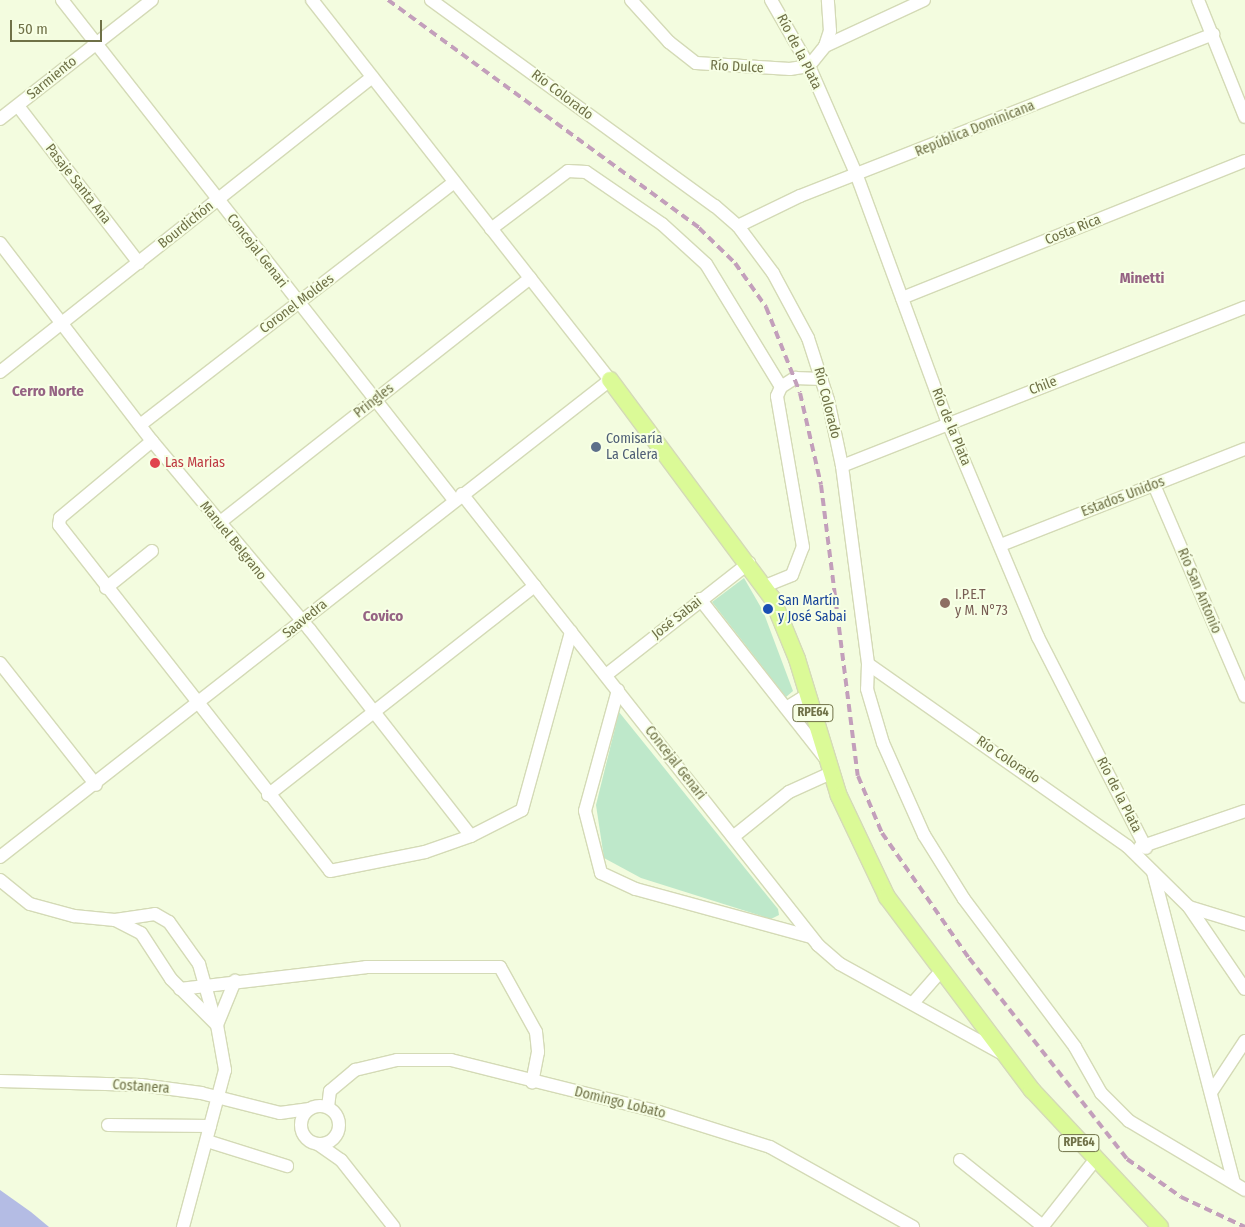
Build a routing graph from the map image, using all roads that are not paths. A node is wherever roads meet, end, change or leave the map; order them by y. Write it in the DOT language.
graph roads {
  1 [pos="62,0"];
  2 [pos="152,0"];
  3 [pos="312,0"];
  4 [pos="431,0"];
  5 [pos="631,0"];
  6 [pos="771,0"];
  7 [pos="828,0"];
  8 [pos="924,0"];
  9 [pos="1198,0"];
  10 [pos="1212,34"];
  11 [pos="96,43"];
  12 [pos="825,46"];
  13 [pos="809,66"];
  14 [pos="372,77"];
  15 [pos="18,106"];
  16 [pos="1245,117"];
  17 [pos="0,119"];
  18 [pos="1245,161"];
  19 [pos="857,176"];
  20 [pos="454,182"];
  21 [pos="217,200"];
  22 [pos="738,226"];
  23 [pos="492,229"];
  24 [pos="0,243"];
  25 [pos="139,263"];
  26 [pos="530,278"];
  27 [pos="902,298"];
  28 [pos="298,303"];
  29 [pos="1245,307"];
  30 [pos="62,320"];
  31 [pos="0,372"];
  32 [pos="822,379"];
  33 [pos="610,380"];
  34 [pos="781,387"];
  35 [pos="375,400"];
  36 [pos="948,423"];
  37 [pos="140,425"];
  38 [pos="152,441"];
  39 [pos="1245,449"];
  40 [pos="842,466"];
  41 [pos="1154,485"];
  42 [pos="458,497"];
  43 [pos="219,523"];
  44 [pos="1001,545"];
  45 [pos="152,552"];
  46 [pos="750,563"];
  47 [pos="535,586"];
  48 [pos="765,586"];
  49 [pos="106,588"];
  50 [pos="700,599"];
  51 [pos="302,622"];
  52 [pos="571,632"];
  53 [pos="0,663"];
  54 [pos="868,664"];
  55 [pos="606,675"];
  56 [pos="1241,675"];
  57 [pos="618,690"];
  58 [pos="807,695"];
  59 [pos="1245,696"];
  60 [pos="198,704"];
  61 [pos="786,708"];
  62 [pos="374,712"];
  63 [pos="829,767"];
  64 [pos="96,785"];
  65 [pos="268,795"];
  66 [pos="1245,811"];
  67 [pos="471,836"];
  68 [pos="733,837"];
  69 [pos="1128,846"];
  70 [pos="1146,848"];
  71 [pos="0,857"];
  72 [pos="1153,872"];
  73 [pos="0,880"];
  74 [pos="1189,906"];
  75 [pos="114,920"];
  76 [pos="1245,924"];
  77 [pos="811,937"];
  78 [pos="941,971"];
  79 [pos="235,982"];
  80 [pos="204,985"];
  81 [pos="180,989"];
  82 [pos="1245,989"];
  83 [pos="913,1003"];
  84 [pos="217,1025"];
  85 [pos="1245,1041"];
  86 [pos="1003,1054"];
  87 [pos="0,1081"];
  88 [pos="532,1082"];
  89 [pos="1212,1092"];
  90 [pos="220,1097"];
  91 [pos="328,1107"];
  92 [pos="308,1109"];
  93 [pos="280,1113"];
  94 [pos="108,1125"];
  95 [pos="210,1126"];
  96 [pos="302,1132"];
  97 [pos="338,1133"];
  98 [pos="207,1141"];
  99 [pos="317,1144"];
  100 [pos="341,1160"];
  101 [pos="960,1160"];
  102 [pos="1095,1160"];
  103 [pos="287,1166"];
  104 [pos="1240,1188"];
  105 [pos="183,1227"];
  106 [pos="394,1227"];
  107 [pos="913,1227"];
  108 [pos="1044,1227"];
  109 [pos="1160,1227"];
  1 -- 11 [label="street, Concejal Genari"];
  2 -- 11 [label="street, Sarmiento"];
  3 -- 14 [label="street, RPE64"];
  4 -- 22 [label="street, Río Colorado"];
  5 -- 13 [label="street, Río Dulce"];
  6 -- 13 [label="street, Río de la Plata"];
  7 -- 12 [label="street"];
  8 -- 12 [label="street"];
  9 -- 10 [label="street"];
  10 -- 16 [label="street"];
  10 -- 19 [label="street, República Dominicana"];
  11 -- 15 [label="street, Sarmiento"];
  11 -- 21 [label="street, Concejal Genari"];
  12 -- 13 [label="street"];
  13 -- 19 [label="street, Río de la Plata"];
  14 -- 20 [label="street, RPE64"];
  14 -- 21 [label="street, Bourdichón"];
  15 -- 17 [label="street, Sarmiento"];
  15 -- 25 [label="street, Pasaje Santa Ana"];
  18 -- 27 [label="street, Costa Rica"];
  19 -- 22 [label="street, República Dominicana"];
  19 -- 27 [label="street, Río de la Plata"];
  20 -- 23 [label="street, RPE64"];
  20 -- 28 [label="street, Coronel Moldes"];
  21 -- 25 [label="street, Bourdichón"];
  21 -- 28 [label="street, Concejal Genari"];
  22 -- 32 [label="street, Río Colorado"];
  23 -- 26 [label="street, RPE64"];
  23 -- 34 [label="street"];
  24 -- 30 [label="street, Manuel Belgrano"];
  25 -- 30 [label="street, Bourdichón"];
  26 -- 33 [label="street, RPE64"];
  26 -- 35 [label="street, Pringles"];
  27 -- 36 [label="street, Río de la Plata"];
  28 -- 35 [label="street, Concejal Genari"];
  28 -- 37 [label="street, Coronel Moldes"];
  29 -- 36 [label="street, Chile"];
  30 -- 31 [label="street, Bourdichón"];
  30 -- 37 [label="street, Manuel Belgrano"];
  32 -- 34 [label="street"];
  32 -- 40 [label="street, Río Colorado"];
  33 -- 42 [label="street, Saavedra"];
  33 -- 46 [label="main road, RPE64"];
  34 -- 48 [label="street"];
  35 -- 42 [label="street, Concejal Genari"];
  35 -- 43 [label="street, Pringles"];
  36 -- 40 [label="street, Chile"];
  36 -- 44 [label="street, Río de la Plata"];
  37 -- 38 [label="street, Manuel Belgrano"];
  38 -- 43 [label="street, Manuel Belgrano"];
  38 -- 49 [label="street"];
  39 -- 41 [label="street, Estados Unidos"];
  40 -- 54 [label="street, Río Colorado"];
  41 -- 44 [label="street, Estados Unidos"];
  41 -- 56 [label="street, Río San Antonio"];
  42 -- 47 [label="street, Concejal Genari"];
  42 -- 51 [label="street, Saavedra"];
  43 -- 51 [label="street, Manuel Belgrano"];
  44 -- 70 [label="street, Río de la Plata"];
  45 -- 49 [label="street"];
  46 -- 48 [label="main road, RPE64"];
  46 -- 50 [label="street, José Sabai"];
  47 -- 52 [label="street, Concejal Genari"];
  47 -- 62 [label="street"];
  48 -- 58 [label="main road, RPE64"];
  49 -- 60 [label="street"];
  50 -- 55 [label="street, José Sabai"];
  50 -- 61 [label="street"];
  51 -- 60 [label="street, Saavedra"];
  51 -- 62 [label="street, Manuel Belgrano"];
  52 -- 55 [label="street, Concejal Genari"];
  52 -- 67 [label="street"];
  53 -- 64 [label="street"];
  54 -- 69 [label="street, Río Colorado"];
  54 -- 104 [label="street"];
  55 -- 57 [label="street, Concejal Genari"];
  56 -- 59 [label="street, Río San Antonio"];
  57 -- 68 [label="street, Concejal Genari"];
  57 -- 77 [label="street"];
  58 -- 61 [label="street"];
  58 -- 63 [label="main road, RPE64"];
  60 -- 64 [label="street, Saavedra"];
  60 -- 65 [label="street"];
  61 -- 63 [label="street"];
  62 -- 65 [label="street"];
  62 -- 67 [label="street, Manuel Belgrano"];
  63 -- 68 [label="street"];
  63 -- 78 [label="main road, RPE64"];
  64 -- 71 [label="street, Saavedra"];
  65 -- 67 [label="street"];
  66 -- 70 [label="street"];
  68 -- 77 [label="street, Concejal Genari"];
  69 -- 70 [label="street"];
  69 -- 72 [label="street, Río de la Plata"];
  72 -- 74 [label="street, Río de la Plata"];
  72 -- 89 [label="street"];
  73 -- 75 [label="street"];
  74 -- 76 [label="street, Río de la Plata"];
  74 -- 82 [label="street"];
  75 -- 80 [label="street"];
  75 -- 81 [label="street"];
  77 -- 83 [label="street, Concejal Genari"];
  78 -- 83 [label="street"];
  78 -- 86 [label="main road, RPE64"];
  79 -- 80 [label="street"];
  79 -- 84 [label="street"];
  79 -- 88 [label="street"];
  80 -- 81 [label="street"];
  80 -- 84 [label="street"];
  81 -- 84 [label="street"];
  83 -- 86 [label="street, Concejal Genari"];
  84 -- 90 [label="street"];
  85 -- 89 [label="street"];
  86 -- 102 [label="main road, RPE64"];
  87 -- 90 [label="street, Costanera"];
  88 -- 91 [label="street, Domingo Lobato"];
  88 -- 107 [label="street, Domingo Lobato"];
  89 -- 104 [label="street"];
  90 -- 93 [label="street, Costanera"];
  90 -- 95 [label="street"];
  91 -- 92 [label="street, Costanera"];
  91 -- 97 [label="street"];
  92 -- 93 [label="street, Costanera"];
  92 -- 96 [label="street"];
  93 -- 96 [label="street, Costanera"];
  94 -- 95 [label="street"];
  95 -- 98 [label="street"];
  96 -- 99 [label="street, Costanera"];
  97 -- 99 [label="street"];
  97 -- 100 [label="street"];
  98 -- 103 [label="street"];
  98 -- 105 [label="street"];
  99 -- 100 [label="street, Costanera"];
  100 -- 106 [label="street, Costanera"];
  101 -- 108 [label="street"];
  102 -- 108 [label="street"];
  102 -- 109 [label="main road, RPE64"];
}
